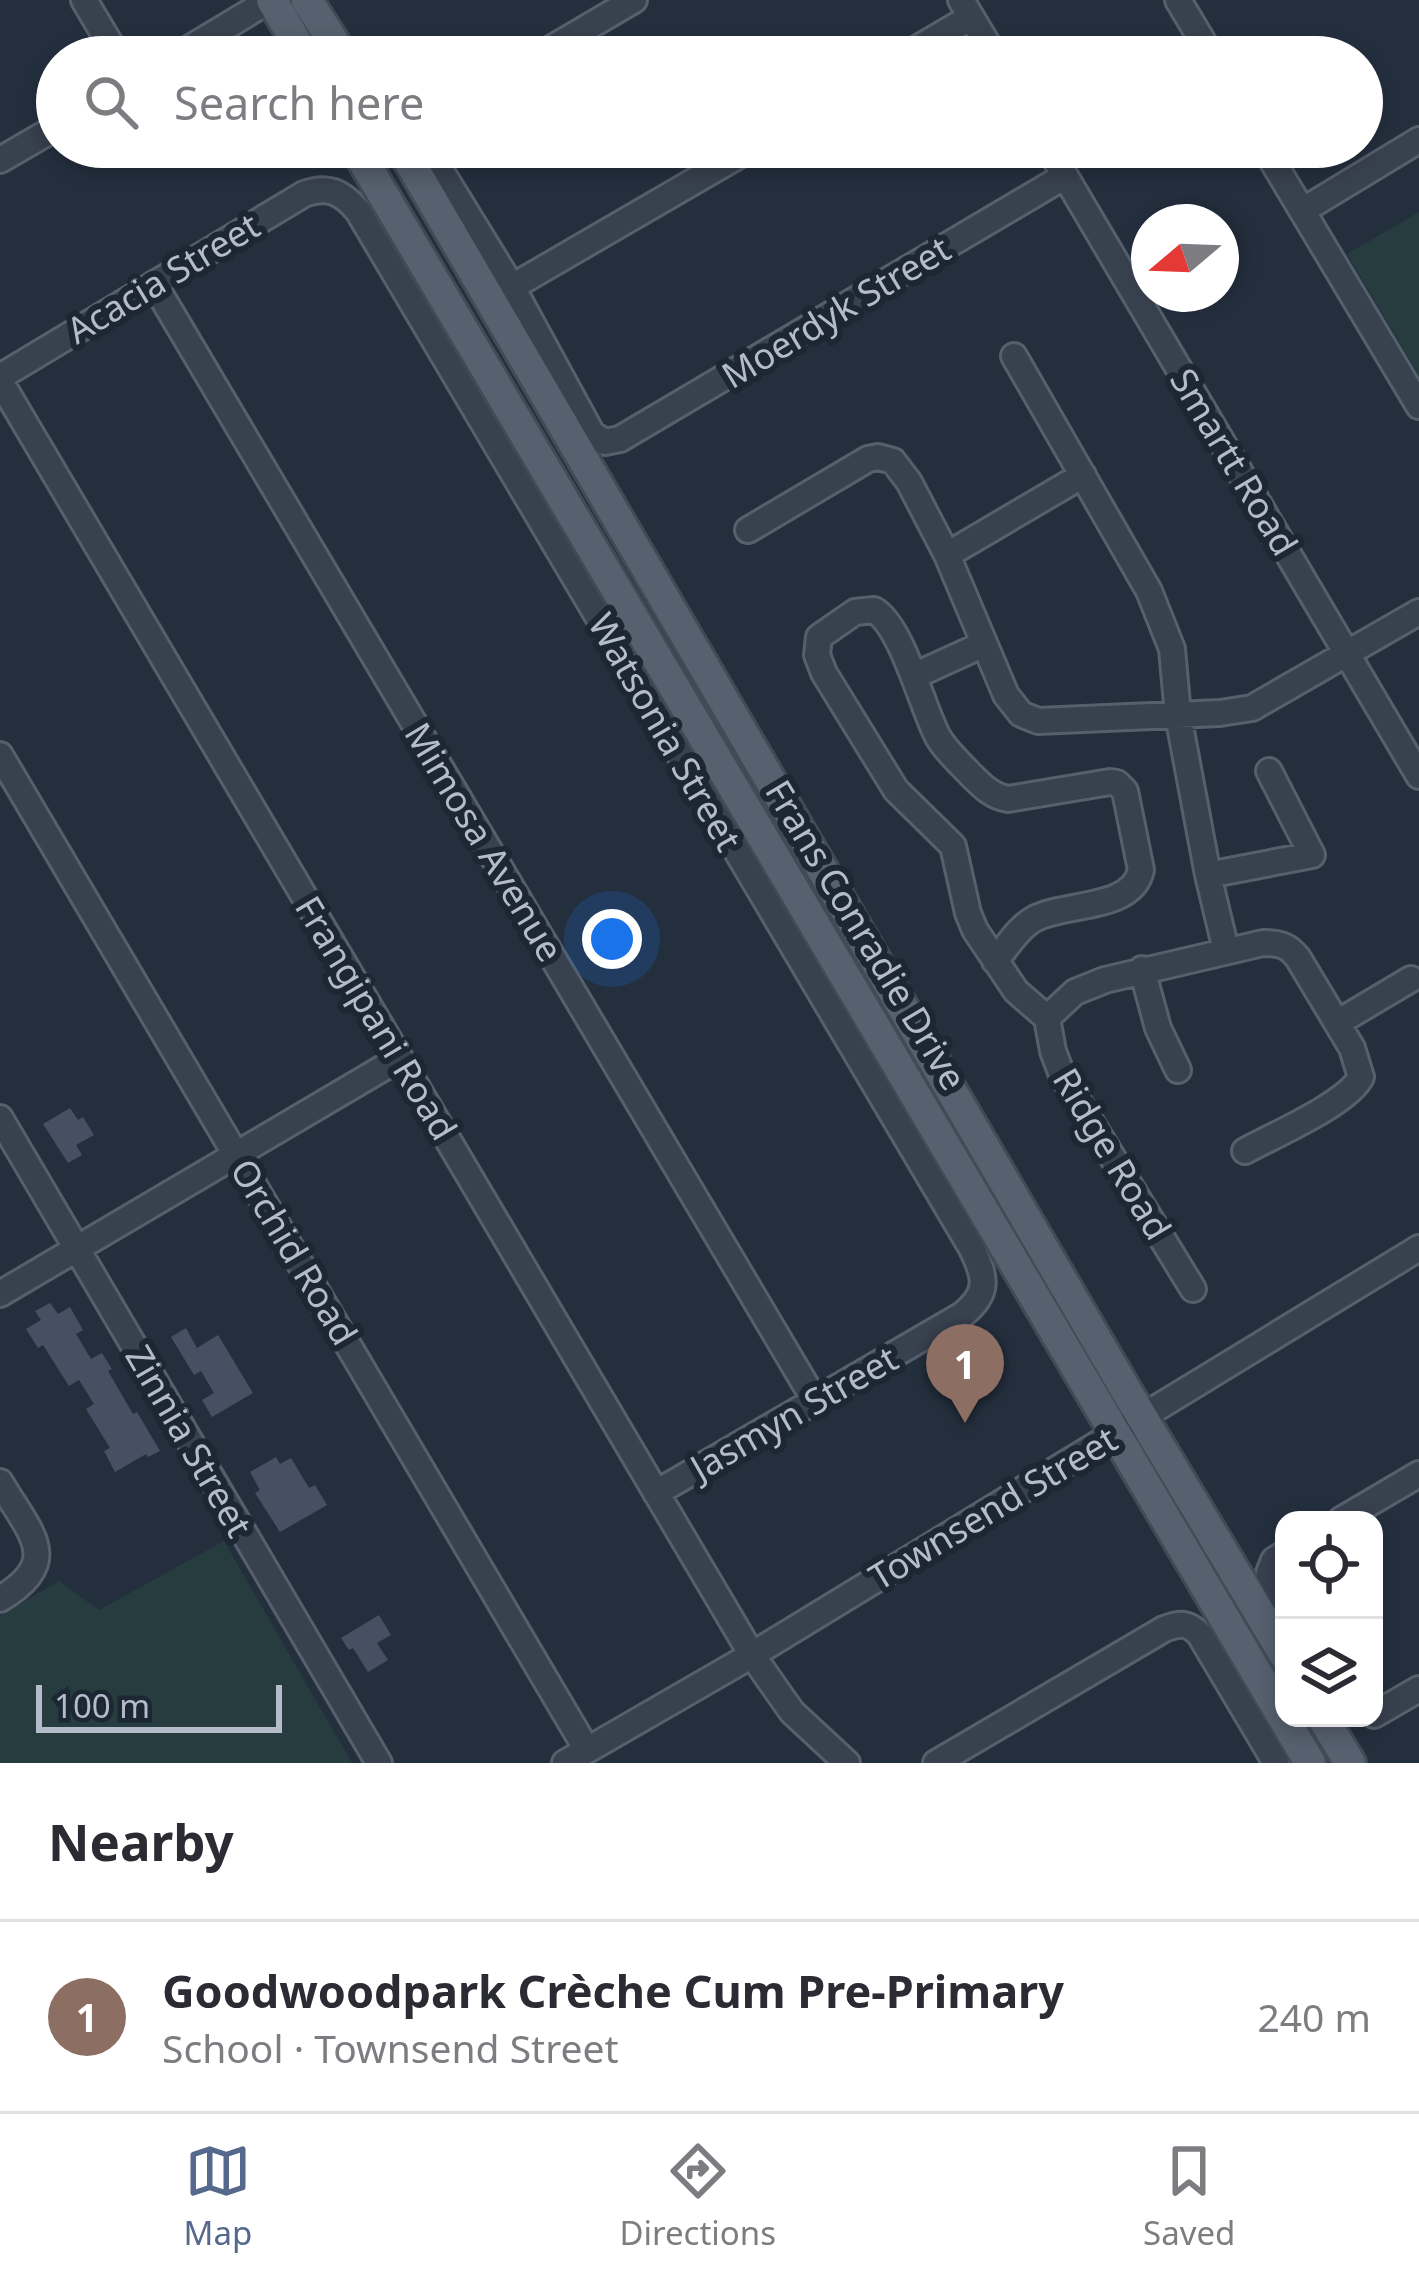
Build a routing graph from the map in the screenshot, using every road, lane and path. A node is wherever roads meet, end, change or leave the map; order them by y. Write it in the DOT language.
graph roads {
  1 [pos="84,0"];
  2 [pos="271,0"];
  3 [pos="307,0"];
  4 [pos="634,0"];
  5 [pos="1178,0"];
  6 [pos="966,8"];
  7 [pos="105,36"];
  8 [pos="210,36"];
  9 [pos="292,36"];
  10 [pos="330,36"];
  11 [pos="573,36"];
  12 [pos="930,36"];
  13 [pos="983,36"];
  14 [pos="1199,36"];
  15 [pos="36,139"];
  16 [pos="1419,140"];
  17 [pos="0,160"];
  18 [pos="1383,162"];
  19 [pos="368,168"];
  20 [pos="413,168"];
  21 [pos="439,168"];
  22 [pos="717,168"];
  23 [pos="1060,168"];
  24 [pos="1276,168"];
  25 [pos="1373,168"];
  26 [pos="1065,176"];
  27 [pos="330,189"];
  28 [pos="1302,211"];
  29 [pos="154,284"];
  30 [pos="512,287"];
  31 [pos="1014,356"];
  32 [pos="0,379"];
  33 [pos="1419,406"];
  34 [pos="1083,475"];
  35 [pos="748,530"];
  36 [pos="946,555"];
  37 [pos="1419,612"];
  38 [pos="984,644"];
  39 [pos="1348,654"];
  40 [pos="914,676"];
  41 [pos="1178,716"];
  42 [pos="0,755"];
  43 [pos="1269,771"];
  44 [pos="1419,776"];
  45 [pos="1208,875"];
  46 [pos="1226,950"];
  47 [pos="995,961"];
  48 [pos="1142,969"];
  49 [pos="1411,979"];
  50 [pos="1047,1018"];
  51 [pos="1337,1023"];
  52 [pos="400,1058"];
  53 [pos="1178,1070"];
  54 [pos="0,1118"];
  55 [pos="1245,1151"];
  56 [pos="236,1154"];
  57 [pos="77,1248"];
  58 [pos="1419,1248"];
  59 [pos="984,1287"];
  60 [pos="1193,1289"];
  61 [pos="0,1294"];
  62 [pos="814,1400"];
  63 [pos="1129,1425"];
  64 [pos="1419,1474"];
  65 [pos="0,1482"];
  66 [pos="656,1493"];
  67 [pos="1356,1511"];
  68 [pos="0,1599"];
  69 [pos="1275,1641"];
  70 [pos="752,1655"];
  71 [pos="1419,1689"];
  72 [pos="1383,1710"];
  73 [pos="1328,1727"];
  74 [pos="576,1756"];
  75 [pos="379,1763"];
  76 [pos="847,1763"];
  77 [pos="936,1763"];
  78 [pos="1276,1763"];
  79 [pos="1310,1763"];
  80 [pos="1350,1763"];
  1 -- 7 [label="street"];
  2 -- 8 [label="street"];
  2 -- 9 [label="main road"];
  3 -- 10 [label="main road"];
  4 -- 11 [label="street"];
  5 -- 14 [label="street"];
  6 -- 12 [label="street"];
  6 -- 13 [label="street"];
  15 -- 17 [label="street"];
  16 -- 18 [label="street"];
  19 -- 63 [label="main road, Frans Conradie Drive"];
  20 -- 63 [label="main road, Frans Conradie Drive"];
  21 -- 30 [label="street"];
  22 -- 30 [label="street"];
  23 -- 26 [label="street, Smartt Road"];
  24 -- 28 [label="street"];
  25 -- 28 [label="street"];
  26 -- 30 [label="street, Moerdyk Street"];
  26 -- 39 [label="street, Smartt Road"];
  27 -- 29 [label="street, Acacia Street"];
  27 -- 59 [label="street, Watsonia Street"];
  28 -- 33 [label="street"];
  29 -- 32 [label="street, Acacia Street"];
  29 -- 62 [label="street, Mimosa Avenue"];
  31 -- 34 [label="street"];
  32 -- 52 [label="street, Frangipani Road"];
  34 -- 36 [label="street"];
  34 -- 41 [label="street"];
  35 -- 36 [label="street"];
  36 -- 38 [label="street"];
  37 -- 39 [label="street"];
  38 -- 40 [label="street"];
  38 -- 41 [label="street"];
  39 -- 41 [label="street"];
  39 -- 44 [label="street, Smartt Road"];
  40 -- 47 [label="street, Ridge Road"];
  40 -- 47 [label="street, Ridge Road"];
  41 -- 45 [label="street"];
  42 -- 56 [label="street, Orchid Road"];
  43 -- 45 [label="street"];
  45 -- 46 [label="street"];
  46 -- 48 [label="street"];
  46 -- 51 [label="street"];
  47 -- 50 [label="street, Ridge Road"];
  48 -- 50 [label="street"];
  48 -- 53 [label="street"];
  49 -- 51 [label="street"];
  50 -- 60 [label="street, Ridge Road"];
  51 -- 55 [label="street"];
  52 -- 56 [label="street"];
  52 -- 66 [label="street, Frangipani Road"];
  54 -- 57 [label="street, Zinnia Street"];
  56 -- 57 [label="street"];
  56 -- 74 [label="street, Orchid Road"];
  57 -- 61 [label="street"];
  57 -- 75 [label="street, Zinnia Street"];
  58 -- 63 [label="street, Townsend Street"];
  59 -- 62 [label="street, Jasmyn Street"];
  62 -- 66 [label="street, Jasmyn Street"];
  63 -- 69 [label="main road, Frans Conradie Drive"];
  63 -- 70 [label="street, Townsend Street"];
  63 -- 79 [label="main road, Frans Conradie Drive"];
  64 -- 67 [label="street"];
  65 -- 68 [label="street"];
  66 -- 70 [label="street, Frangipani Road"];
  70 -- 74 [label="street, Townsend Street"];
  70 -- 76 [label="street, Frangipani Road"];
  71 -- 72 [label="street"];
  73 -- 80 [label="main road"];
  77 -- 78 [label="street"];
}
